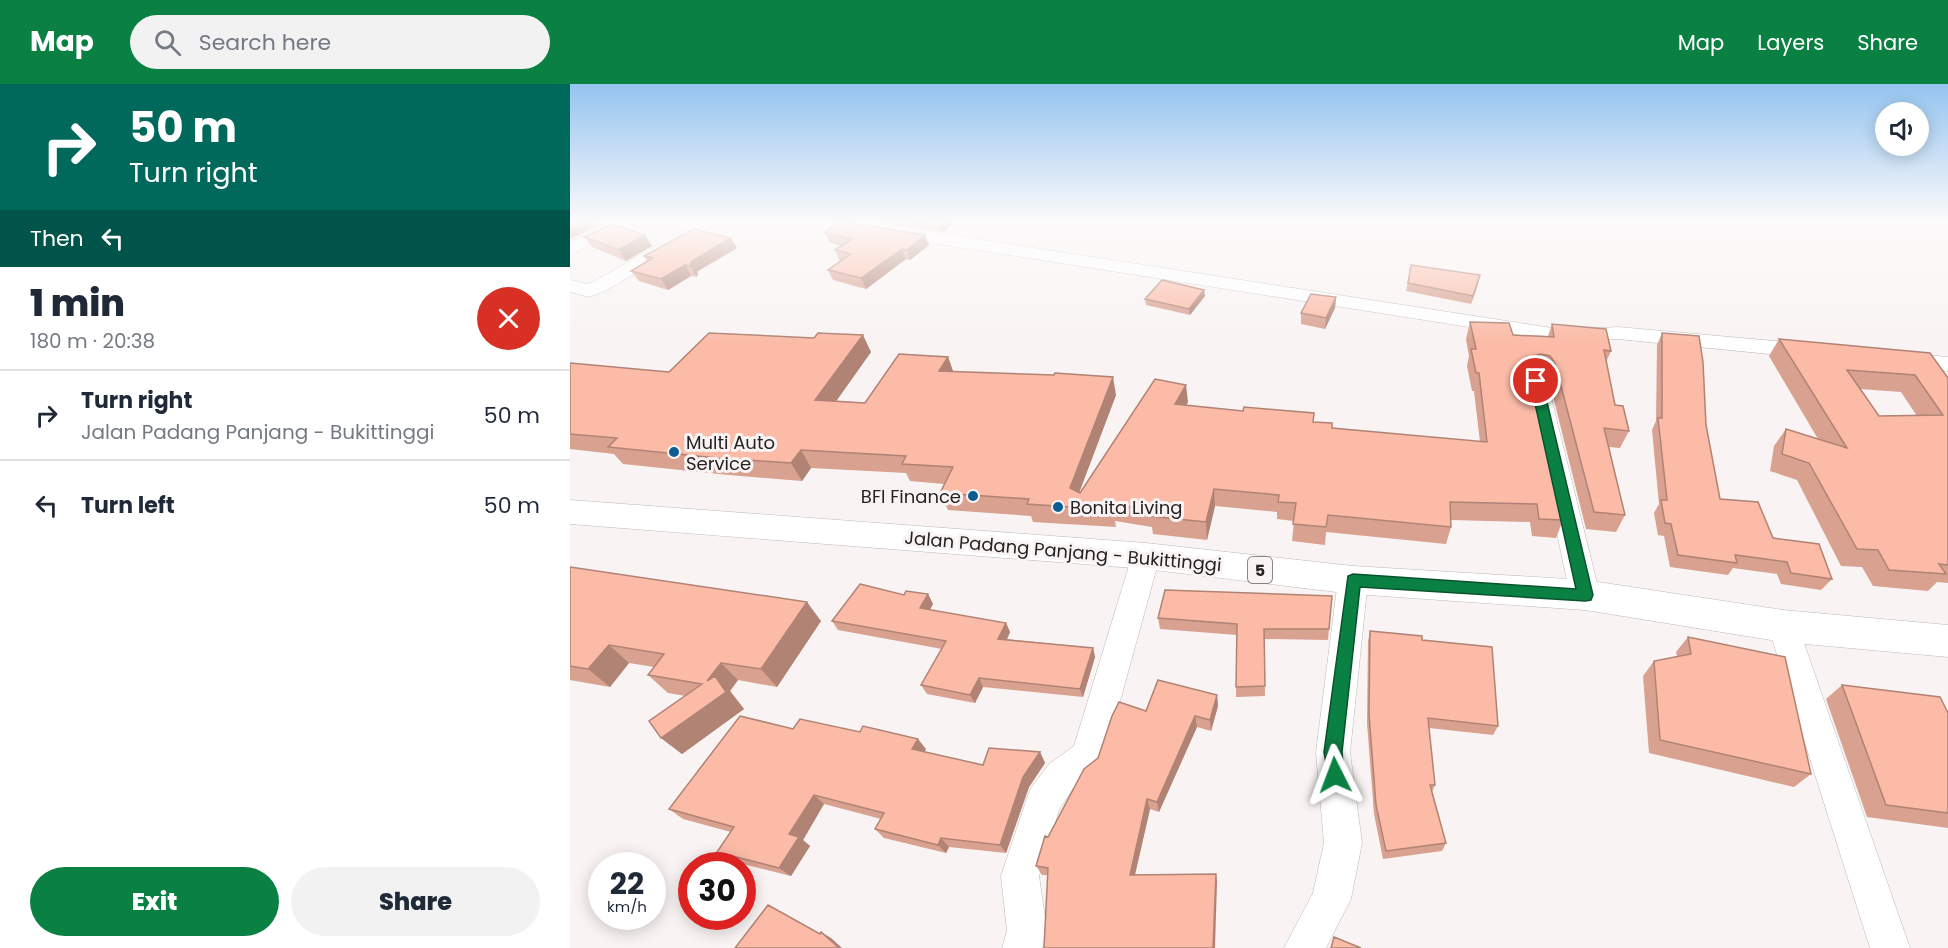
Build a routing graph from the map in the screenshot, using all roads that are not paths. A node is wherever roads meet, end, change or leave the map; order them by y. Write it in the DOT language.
graph roads {
  1 [pos="641,262"];
  2 [pos="1090,262"];
  3 [pos="570,286"];
  4 [pos="1830,353"];
  5 [pos="1877,358"];
  6 [pos="1948,364"];
  7 [pos="1536,381"];
  8 [pos="570,512"];
  9 [pos="1146,556"];
  10 [pos="1353,580"];
  11 [pos="1585,595"];
  12 [pos="1783,626"];
  13 [pos="1948,641"];
  14 [pos="1022,948"];
  15 [pos="1304,948"];
  16 [pos="1890,948"];
  1 -- 3 [label="street"];
  2 -- 4 [label="street"];
  5 -- 6 [label="street"];
  7 -- 11 [label="street"];
  8 -- 9 [label="highway, Jalan Padang Panjang - Bukittinggi / 5"];
  9 -- 10 [label="highway, Jalan Padang Panjang - Bukittinggi / 5"];
  9 -- 14 [label="street"];
  10 -- 11 [label="highway, Jalan Padang Panjang - Bukittinggi / 5"];
  10 -- 15 [label="street"];
  11 -- 12 [label="highway, Jalan Padang Panjang - Bukittinggi / 5"];
  12 -- 13 [label="highway, Jalan Padang Panjang - Bukittinggi / 5"];
  12 -- 16 [label="street"];
}
